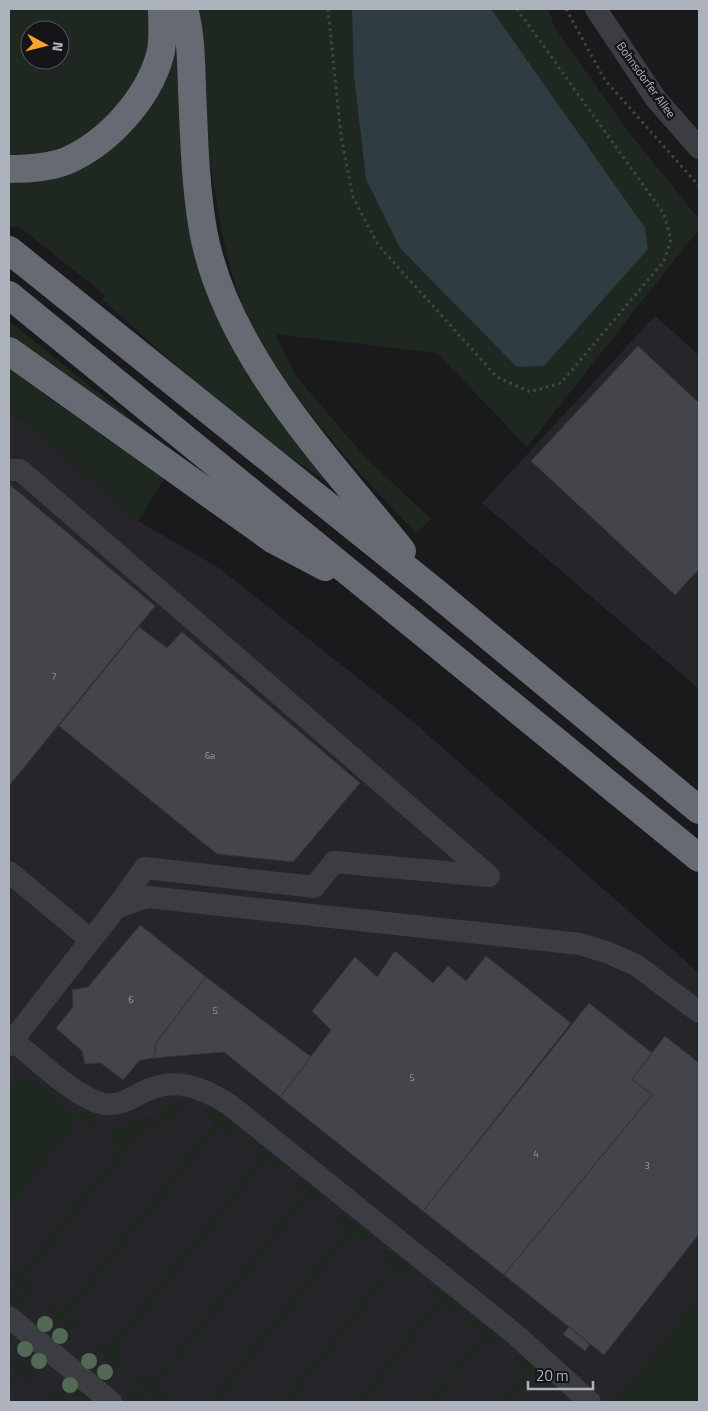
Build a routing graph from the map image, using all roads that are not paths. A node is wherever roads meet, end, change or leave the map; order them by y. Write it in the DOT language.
graph roads {
  1 [pos="162,9"];
  2 [pos="184,9"];
  3 [pos="596,9"];
  4 [pos="699,148"];
  5 [pos="9,169"];
  6 [pos="9,250"];
  7 [pos="9,295"];
  8 [pos="9,352"];
  9 [pos="9,470"];
  10 [pos="434,591"];
  11 [pos="378,595"];
  12 [pos="699,810"];
  13 [pos="699,858"];
  14 [pos="9,872"];
  15 [pos="116,908"];
  16 [pos="91,940"];
  17 [pos="699,1012"];
  18 [pos="10,1041"];
  19 [pos="9,1317"];
  20 [pos="111,1402"];
  21 [pos="590,1402"];
  1 -- 5 [label="highway"];
  2 -- 10 [label="highway"];
  3 -- 4 [label="street, Bohnsdorfer Allee"];
  6 -- 10 [label="highway"];
  7 -- 11 [label="highway"];
  8 -- 11 [label="highway"];
  9 -- 15 [label="street"];
  10 -- 12 [label="highway"];
  11 -- 13 [label="highway"];
  14 -- 16 [label="street"];
  15 -- 16 [label="street"];
  15 -- 17 [label="street"];
  16 -- 18 [label="street"];
  18 -- 21 [label="street"];
  19 -- 20 [label="street"];
}
